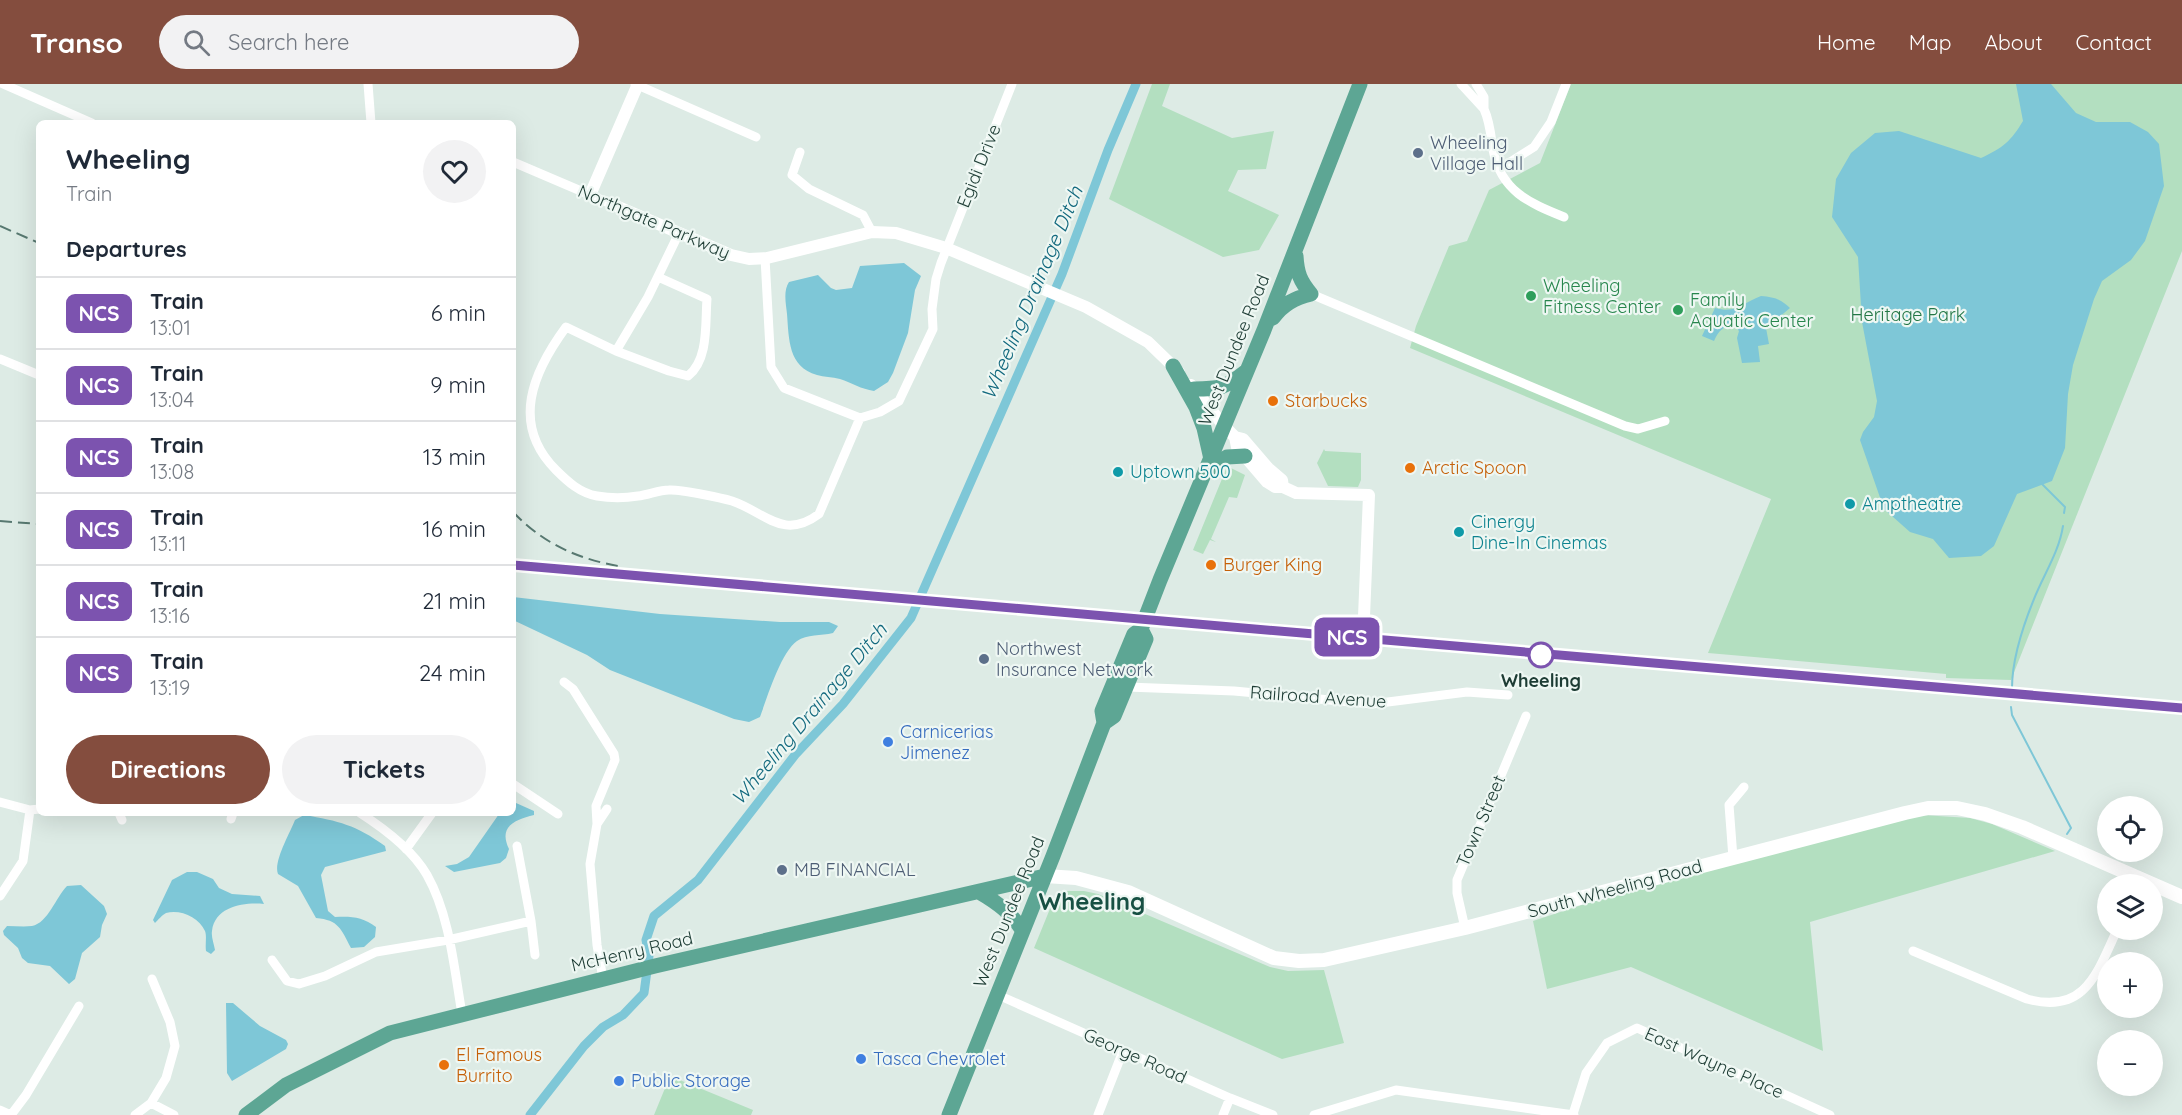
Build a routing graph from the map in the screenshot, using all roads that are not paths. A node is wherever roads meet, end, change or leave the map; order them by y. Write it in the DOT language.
graph roads {
  1 [pos="3,84"];
  2 [pos="368,84"];
  3 [pos="637,84"];
  4 [pos="1012,84"];
  5 [pos="1360,84"];
  6 [pos="1461,84"];
  7 [pos="1476,84"];
  8 [pos="1566,84"];
  9 [pos="1484,109"];
  10 [pos="85,120"];
  11 [pos="370,120"];
  12 [pos="756,137"];
  13 [pos="801,152"];
  14 [pos="516,163"];
  15 [pos="1499,169"];
  16 [pos="590,195"];
  17 [pos="616,206"];
  18 [pos="1564,218"];
  19 [pos="872,232"];
  20 [pos="679,233"];
  21 [pos="946,248"];
  22 [pos="1295,250"];
  23 [pos="765,258"];
  24 [pos="658,277"];
  25 [pos="1311,294"];
  26 [pos="1264,330"];
  27 [pos="616,351"];
  28 [pos="0,359"];
  29 [pos="1173,366"];
  30 [pos="1247,370"];
  31 [pos="36,374"];
  32 [pos="1194,389"];
  33 [pos="860,418"];
  34 [pos="1665,421"];
  35 [pos="1230,432"];
  36 [pos="1245,456"];
  37 [pos="1208,465"];
  38 [pos="1283,487"];
  39 [pos="1364,617"];
  40 [pos="1141,629"];
  41 [pos="564,682"];
  42 [pos="1127,687"];
  43 [pos="1508,695"];
  44 [pos="1526,716"];
  45 [pos="1104,723"];
  46 [pos="516,785"];
  47 [pos="1744,787"];
  48 [pos="0,802"];
  49 [pos="607,809"];
  50 [pos="34,810"];
  51 [pos="558,814"];
  52 [pos="364,816"];
  53 [pos="430,816"];
  54 [pos="597,825"];
  55 [pos="517,846"];
  56 [pos="406,849"];
  57 [pos="1733,858"];
  58 [pos="2123,874"];
  59 [pos="1045,876"];
  60 [pos="2163,890"];
  61 [pos="979,892"];
  62 [pos="0,896"];
  63 [pos="2182,897"];
  64 [pos="531,921"];
  65 [pos="1465,928"];
  66 [pos="1023,931"];
  67 [pos="448,940"];
  68 [pos="2112,940"];
  69 [pos="1913,951"];
  70 [pos="535,955"];
  71 [pos="272,960"];
  72 [pos="152,979"];
  73 [pos="603,979"];
  74 [pos="998,994"];
  75 [pos="79,1006"];
  76 [pos="462,1014"];
  77 [pos="1123,1051"];
  78 [pos="1230,1098"];
  79 [pos="151,1103"];
  80 [pos="0,1110"];
  81 [pos="1810,1111"];
  82 [pos="11,1115"];
  83 [pos="135,1115"];
  84 [pos="174,1115"];
  85 [pos="246,1115"];
  86 [pos="949,1115"];
  87 [pos="1098,1115"];
  88 [pos="1223,1115"];
  89 [pos="1273,1115"];
  90 [pos="1314,1115"];
  91 [pos="1574,1115"];
  92 [pos="1830,1115"];
  1 -- 10 [label="street"];
  2 -- 11 [label="street"];
  3 -- 12 [label="street"];
  3 -- 16 [label="street"];
  4 -- 21 [label="street, Egidi Drive"];
  5 -- 22 [label="main road, West Dundee Road"];
  6 -- 9 [label="street"];
  7 -- 9 [label="street"];
  8 -- 15 [label="street"];
  9 -- 15 [label="street"];
  13 -- 19 [label="street"];
  14 -- 16 [label="street, Northgate Parkway"];
  15 -- 18 [label="street"];
  16 -- 17 [label="street, Northgate Parkway"];
  17 -- 20 [label="street, Northgate Parkway"];
  19 -- 21 [label="street, Northgate Parkway"];
  19 -- 23 [label="street, Northgate Parkway"];
  20 -- 23 [label="street, Northgate Parkway"];
  20 -- 24 [label="street"];
  21 -- 29 [label="street, Northgate Parkway"];
  21 -- 33 [label="street"];
  22 -- 25 [label="main road"];
  22 -- 26 [label="main road, West Dundee Road"];
  23 -- 33 [label="street"];
  24 -- 27 [label="street"];
  24 -- 27 [label="street"];
  25 -- 26 [label="main road"];
  25 -- 34 [label="street"];
  26 -- 30 [label="main road, West Dundee Road"];
  27 -- 33 [label="street"];
  28 -- 31 [label="street"];
  29 -- 32 [label="street, Northgate Parkway"];
  29 -- 37 [label="main road"];
  30 -- 32 [label="main road"];
  30 -- 35 [label="main road, West Dundee Road"];
  32 -- 35 [label="street, Northgate Parkway"];
  35 -- 36 [label="street, Northgate Parkway"];
  35 -- 37 [label="main road, West Dundee Road"];
  35 -- 38 [label="street, Northgate Parkway"];
  36 -- 37 [label="main road"];
  36 -- 38 [label="street, Northgate Parkway"];
  37 -- 40 [label="main road, West Dundee Road"];
  38 -- 39 [label="street, Northgate Parkway"];
  40 -- 42 [label="main road, West Dundee Road"];
  40 -- 45 [label="main road, West Dundee Road"];
  41 -- 54 [label="street"];
  42 -- 43 [label="street, Railroad Avenue"];
  42 -- 45 [label="main road, West Dundee Road"];
  44 -- 65 [label="street, Town Street"];
  45 -- 59 [label="main road, West Dundee Road"];
  46 -- 51 [label="street"];
  47 -- 57 [label="street"];
  48 -- 50 [label="street"];
  49 -- 54 [label="street"];
  50 -- 62 [label="street"];
  52 -- 56 [label="street"];
  53 -- 56 [label="street"];
  54 -- 73 [label="street"];
  55 -- 64 [label="street"];
  56 -- 67 [label="street"];
  57 -- 58 [label="main road, South Wheeling Road"];
  57 -- 65 [label="main road, South Wheeling Road"];
  59 -- 61 [label="main road, McHenry Road"];
  59 -- 65 [label="main road, South Wheeling Road"];
  59 -- 66 [label="main road, West Dundee Road"];
  60 -- 63 [label="main road, South Wheeling Road"];
  61 -- 66 [label="main road"];
  61 -- 73 [label="main road, McHenry Road"];
  64 -- 67 [label="street"];
  64 -- 70 [label="street"];
  66 -- 74 [label="main road, West Dundee Road"];
  67 -- 71 [label="street"];
  67 -- 76 [label="street"];
  68 -- 69 [label="street"];
  72 -- 79 [label="street"];
  73 -- 76 [label="main road, McHenry Road"];
  74 -- 77 [label="street, George Road"];
  74 -- 86 [label="main road, West Dundee Road"];
  75 -- 82 [label="street"];
  76 -- 85 [label="main road, McHenry Road"];
  77 -- 78 [label="street, George Road"];
  77 -- 87 [label="street"];
  78 -- 88 [label="street"];
  78 -- 89 [label="street, George Road"];
  79 -- 83 [label="street"];
  79 -- 84 [label="street"];
  80 -- 82 [label="street"];
  81 -- 91 [label="street, East Wayne Place"];
  81 -- 92 [label="street, East Wayne Place"];
  90 -- 91 [label="street"];
}
